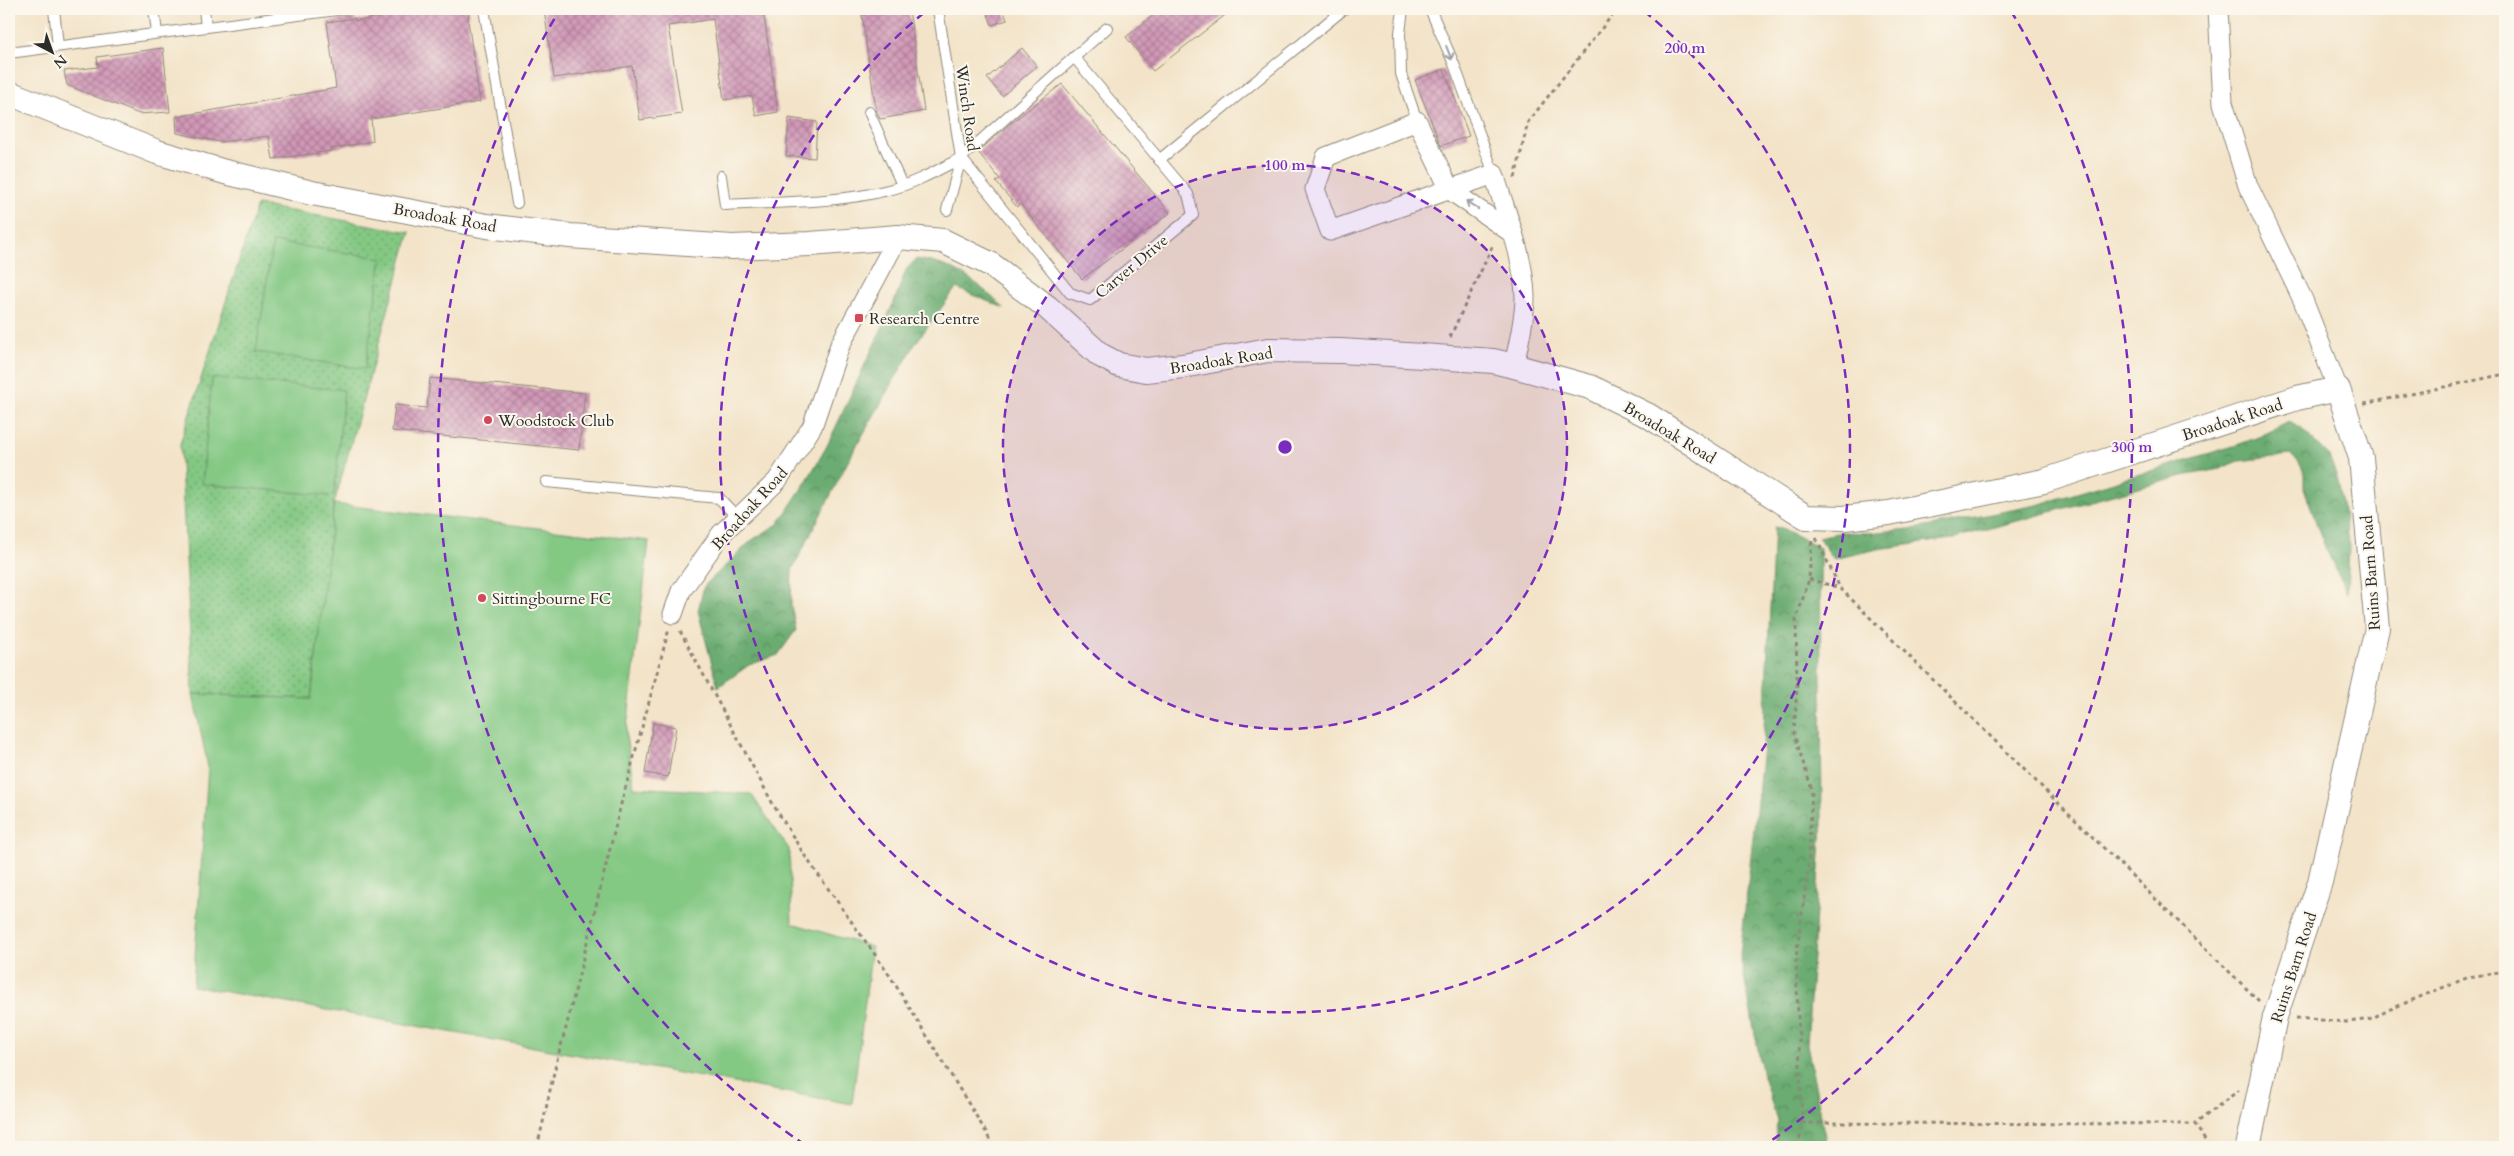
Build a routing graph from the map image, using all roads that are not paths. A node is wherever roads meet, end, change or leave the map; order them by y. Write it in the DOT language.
graph roads {
  1 [pos="54,9"];
  2 [pos="154,9"];
  3 [pos="204,9"];
  4 [pos="344,9"];
  5 [pos="484,9"];
  6 [pos="938,9"];
  7 [pos="1344,9"];
  8 [pos="1403,9"];
  9 [pos="1430,9"];
  10 [pos="2218,9"];
  11 [pos="332,10"];
  12 [pos="206,27"];
  13 [pos="1107,28"];
  14 [pos="157,34"];
  15 [pos="58,46"];
  16 [pos="9,53"];
  17 [pos="1074,57"];
  18 [pos="9,92"];
  19 [pos="869,112"];
  20 [pos="1417,121"];
  21 [pos="961,158"];
  22 [pos="1159,160"];
  23 [pos="1494,174"];
  24 [pos="722,176"];
  25 [pos="902,185"];
  26 [pos="1450,190"];
  27 [pos="518,203"];
  28 [pos="947,210"];
  29 [pos="1507,230"];
  30 [pos="898,236"];
  31 [pos="1514,366"];
  32 [pos="2341,399"];
  33 [pos="546,482"];
  34 [pos="738,518"];
  35 [pos="673,614"];
  36 [pos="2248,1147"];
  1 -- 15 [label="lane"];
  2 -- 14 [label="lane"];
  3 -- 12 [label="lane"];
  4 -- 11 [label="lane"];
  5 -- 27 [label="lane"];
  6 -- 21 [label="lane, Winch Road"];
  7 -- 22 [label="lane"];
  8 -- 20 [label="lane"];
  9 -- 23 [label="lane, one-way"];
  10 -- 32 [label="street, Ruins Barn Road"];
  11 -- 12 [label="lane"];
  12 -- 14 [label="lane"];
  13 -- 17 [label="lane"];
  14 -- 15 [label="lane"];
  15 -- 16 [label="lane"];
  17 -- 21 [label="lane"];
  17 -- 22 [label="lane, Carver Drive"];
  18 -- 30 [label="street, Broadoak Road"];
  19 -- 25 [label="lane"];
  20 -- 26 [label="street"];
  20 -- 26 [label="street"];
  21 -- 22 [label="lane, Carver Drive"];
  21 -- 25 [label="lane"];
  21 -- 28 [label="lane, Winch Road"];
  23 -- 26 [label="street"];
  23 -- 29 [label="street"];
  24 -- 25 [label="lane"];
  29 -- 26 [label="street, one-way"];
  29 -- 31 [label="street"];
  30 -- 31 [label="street, Broadoak Road"];
  30 -- 34 [label="street, Broadoak Road"];
  31 -- 32 [label="street, Broadoak Road"];
  32 -- 36 [label="street, Ruins Barn Road"];
  33 -- 34 [label="lane"];
  34 -- 35 [label="street, Broadoak Road"];
}
